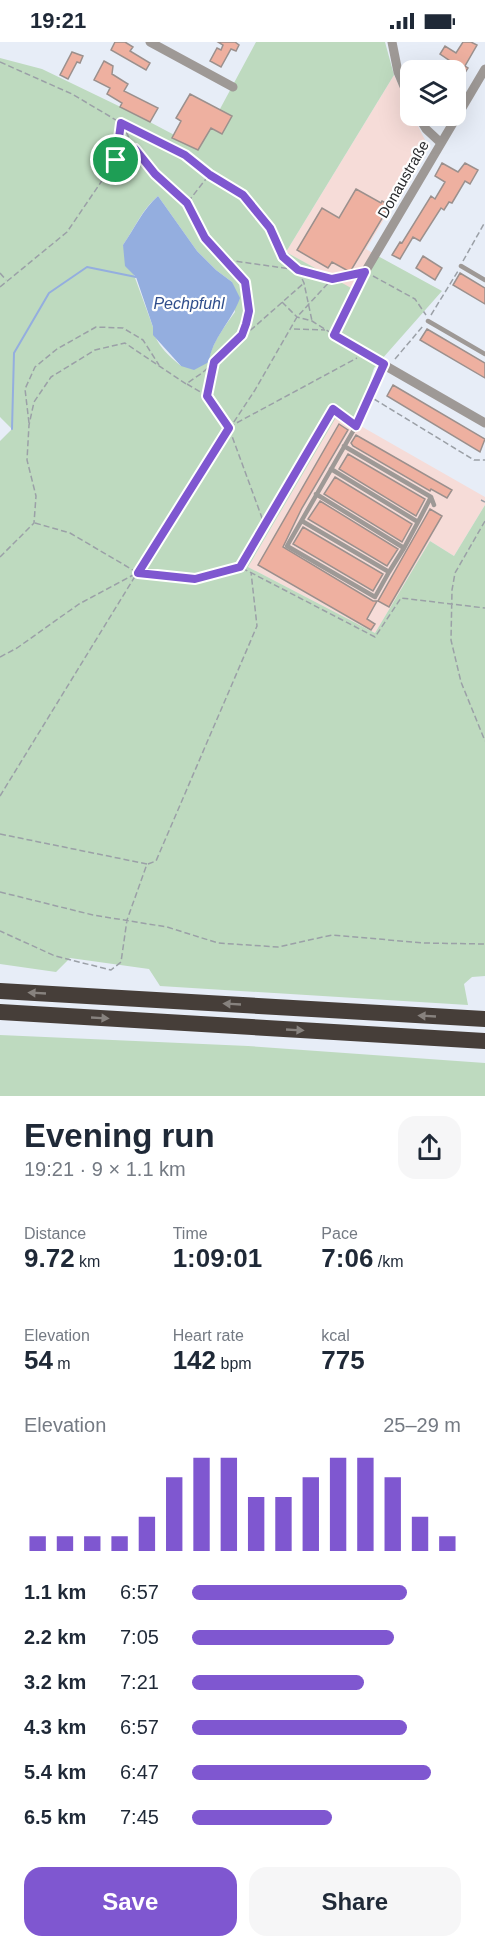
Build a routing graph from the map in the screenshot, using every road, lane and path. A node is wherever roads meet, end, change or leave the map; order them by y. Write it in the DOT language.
graph roads {
  1 [pos="150,42"];
  2 [pos="392,42"];
  3 [pos="166,46"];
  4 [pos="0,62"];
  5 [pos="485,69"];
  6 [pos="400,77"];
  7 [pos="233,87"];
  8 [pos="121,123"];
  9 [pos="424,126"];
  10 [pos="441,143"];
  11 [pos="135,149"];
  12 [pos="116,160"];
  13 [pos="210,175"];
  14 [pos="187,203"];
  15 [pos="485,222"];
  16 [pos="227,260"];
  17 [pos="461,266"];
  18 [pos="298,270"];
  19 [pos="365,272"];
  20 [pos="0,273"];
  21 [pos="332,279"];
  22 [pos="7,280"];
  23 [pos="485,280"];
  24 [pos="304,282"];
  25 [pos="0,287"];
  26 [pos="281,302"];
  27 [pos="308,307"];
  28 [pos="297,317"];
  29 [pos="312,321"];
  30 [pos="428,321"];
  31 [pos="292,329"];
  32 [pos="326,330"];
  33 [pos="242,335"];
  34 [pos="334,335"];
  35 [pos="365,354"];
  36 [pos="485,354"];
  37 [pos="214,362"];
  38 [pos="159,366"];
  39 [pos="387,366"];
  40 [pos="186,384"];
  41 [pos="207,396"];
  42 [pos="370,396"];
  43 [pos="485,423"];
  44 [pos="29,425"];
  45 [pos="356,426"];
  46 [pos="229,428"];
  47 [pos="344,446"];
  48 [pos="485,460"];
  49 [pos="331,469"];
  50 [pos="316,494"];
  51 [pos="431,497"];
  52 [pos="481,500"];
  53 [pos="485,502"];
  54 [pos="434,505"];
  55 [pos="302,521"];
  56 [pos="485,521"];
  57 [pos="418,522"];
  58 [pos="34,523"];
  59 [pos="265,526"];
  60 [pos="405,548"];
  61 [pos="0,557"];
  62 [pos="240,567"];
  63 [pos="251,572"];
  64 [pos="389,572"];
  65 [pos="138,573"];
  66 [pos="451,604"];
  67 [pos="485,608"];
  68 [pos="0,657"];
  69 [pos="485,741"];
  70 [pos="0,796"];
  71 [pos="0,834"];
  72 [pos="147,864"];
  73 [pos="0,892"];
  74 [pos="127,920"];
  75 [pos="0,931"];
  76 [pos="485,944"];
  77 [pos="0,990"];
  78 [pos="0,1012"];
  79 [pos="485,1019"];
  80 [pos="485,1041"];
  1 -- 3 [label="street"];
  2 -- 6 [label="street"];
  3 -- 7 [label="street"];
  4 -- 8 [label="path"];
  5 -- 10 [label="street, Donaustraße"];
  8 -- 11 [label="path"];
  8 -- 12 [label="path"];
  8 -- 13 [label="path"];
  9 -- 10 [label="street"];
  10 -- 19 [label="street, Donaustraße"];
  11 -- 12 [label="path"];
  11 -- 14 [label="path"];
  12 -- 22 [label="path"];
  13 -- 14 [label="path"];
  13 -- 18 [label="path"];
  14 -- 16 [label="path"];
  15 -- 17 [label="path"];
  16 -- 18 [label="path"];
  16 -- 33 [label="path"];
  17 -- 23 [label="lane"];
  17 -- 30 [label="path"];
  18 -- 21 [label="path"];
  18 -- 24 [label="path"];
  19 -- 21 [label="path"];
  19 -- 30 [label="path"];
  19 -- 34 [label="path"];
  20 -- 22 [label="path"];
  21 -- 27 [label="path"];
  22 -- 25 [label="path"];
  24 -- 26 [label="path"];
  24 -- 27 [label="path"];
  26 -- 28 [label="path"];
  26 -- 33 [label="path"];
  27 -- 28 [label="path"];
  27 -- 29 [label="path"];
  28 -- 29 [label="path"];
  28 -- 31 [label="path"];
  29 -- 32 [label="path"];
  30 -- 36 [label="lane"];
  30 -- 39 [label="path"];
  31 -- 32 [label="path"];
  31 -- 46 [label="path"];
  32 -- 34 [label="path"];
  33 -- 37 [label="path"];
  34 -- 35 [label="path"];
  35 -- 39 [label="street"];
  35 -- 46 [label="path"];
  37 -- 40 [label="path"];
  37 -- 41 [label="path"];
  38 -- 40 [label="path"];
  38 -- 44 [label="path"];
  38 -- 44 [label="path"];
  39 -- 42 [label="lane"];
  39 -- 43 [label="street"];
  40 -- 41 [label="path"];
  41 -- 46 [label="path"];
  42 -- 45 [label="lane"];
  42 -- 48 [label="path"];
  44 -- 58 [label="path"];
  45 -- 47 [label="lane"];
  45 -- 59 [label="path"];
  46 -- 59 [label="path"];
  46 -- 65 [label="path"];
  47 -- 49 [label="lane"];
  47 -- 51 [label="lane"];
  49 -- 50 [label="lane"];
  49 -- 57 [label="lane"];
  50 -- 55 [label="lane"];
  50 -- 60 [label="lane"];
  51 -- 54 [label="lane"];
  51 -- 57 [label="lane"];
  52 -- 53 [label="path"];
  55 -- 64 [label="lane"];
  55 -- 64 [label="lane"];
  56 -- 66 [label="path"];
  57 -- 60 [label="lane"];
  58 -- 61 [label="path"];
  58 -- 65 [label="path"];
  59 -- 62 [label="path"];
  60 -- 64 [label="lane"];
  62 -- 63 [label="path"];
  62 -- 65 [label="path"];
  63 -- 66 [label="path"];
  63 -- 72 [label="path"];
  65 -- 68 [label="path"];
  65 -- 70 [label="path"];
  66 -- 67 [label="path"];
  66 -- 69 [label="path"];
  71 -- 72 [label="path"];
  72 -- 74 [label="path"];
  73 -- 74 [label="path"];
  74 -- 75 [label="path"];
  74 -- 76 [label="path"];
  79 -- 77 [label="highway, one-way"];
  78 -- 80 [label="highway, one-way"];
}
